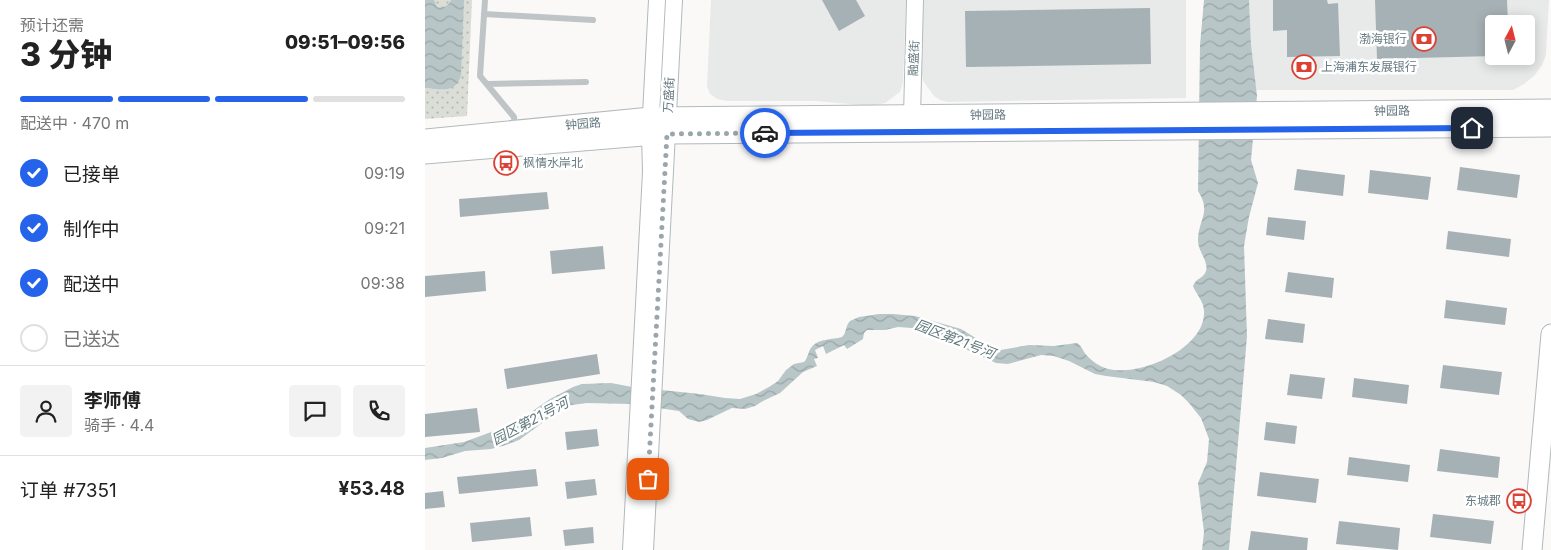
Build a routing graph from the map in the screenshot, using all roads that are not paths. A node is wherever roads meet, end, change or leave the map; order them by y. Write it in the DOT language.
graph roads {
  1 [pos="485,0"];
  2 [pos="657,0"];
  3 [pos="674,0"];
  4 [pos="915,0"];
  5 [pos="484,14"];
  6 [pos="593,20"];
  7 [pos="587,82"];
  8 [pos="487,84"];
  9 [pos="1551,109"];
  10 [pos="912,116"];
  11 [pos="1192,121"];
  12 [pos="1261,121"];
  13 [pos="659,126"];
  14 [pos="1551,127"];
  15 [pos="516,130"];
  16 [pos="425,139"];
  17 [pos="425,154"];
  18 [pos="1551,334"];
  19 [pos="645,408"];
  20 [pos="631,550"];
  21 [pos="645,550"];
  22 [pos="1532,550"];
  1 -- 5 [label="lane"];
  2 -- 13 [label="main road, 万盛街"];
  3 -- 13 [label="main road, 万盛街"];
  4 -- 10 [label="main road, 融盛街"];
  5 -- 6 [label="lane"];
  5 -- 8 [label="lane"];
  7 -- 8 [label="lane"];
  8 -- 15 [label="lane"];
  9 -- 12 [label="main road, 钟园路"];
  10 -- 11 [label="main road, 钟园路"];
  10 -- 13 [label="main road, 钟园路"];
  11 -- 12 [label="main road, 钟园路"];
  11 -- 13 [label="main road, 钟园路"];
  12 -- 14 [label="main road, 钟园路"];
  13 -- 15 [label="main road, 钟园路"];
  13 -- 17 [label="main road, 钟园路"];
  13 -- 19 [label="main road, 万盛街"];
  15 -- 16 [label="main road, 钟园路"];
  18 -- 22 [label="main road"];
  19 -- 20 [label="main road, 万盛街"];
  19 -- 21 [label="main road, 万盛街"];
}
